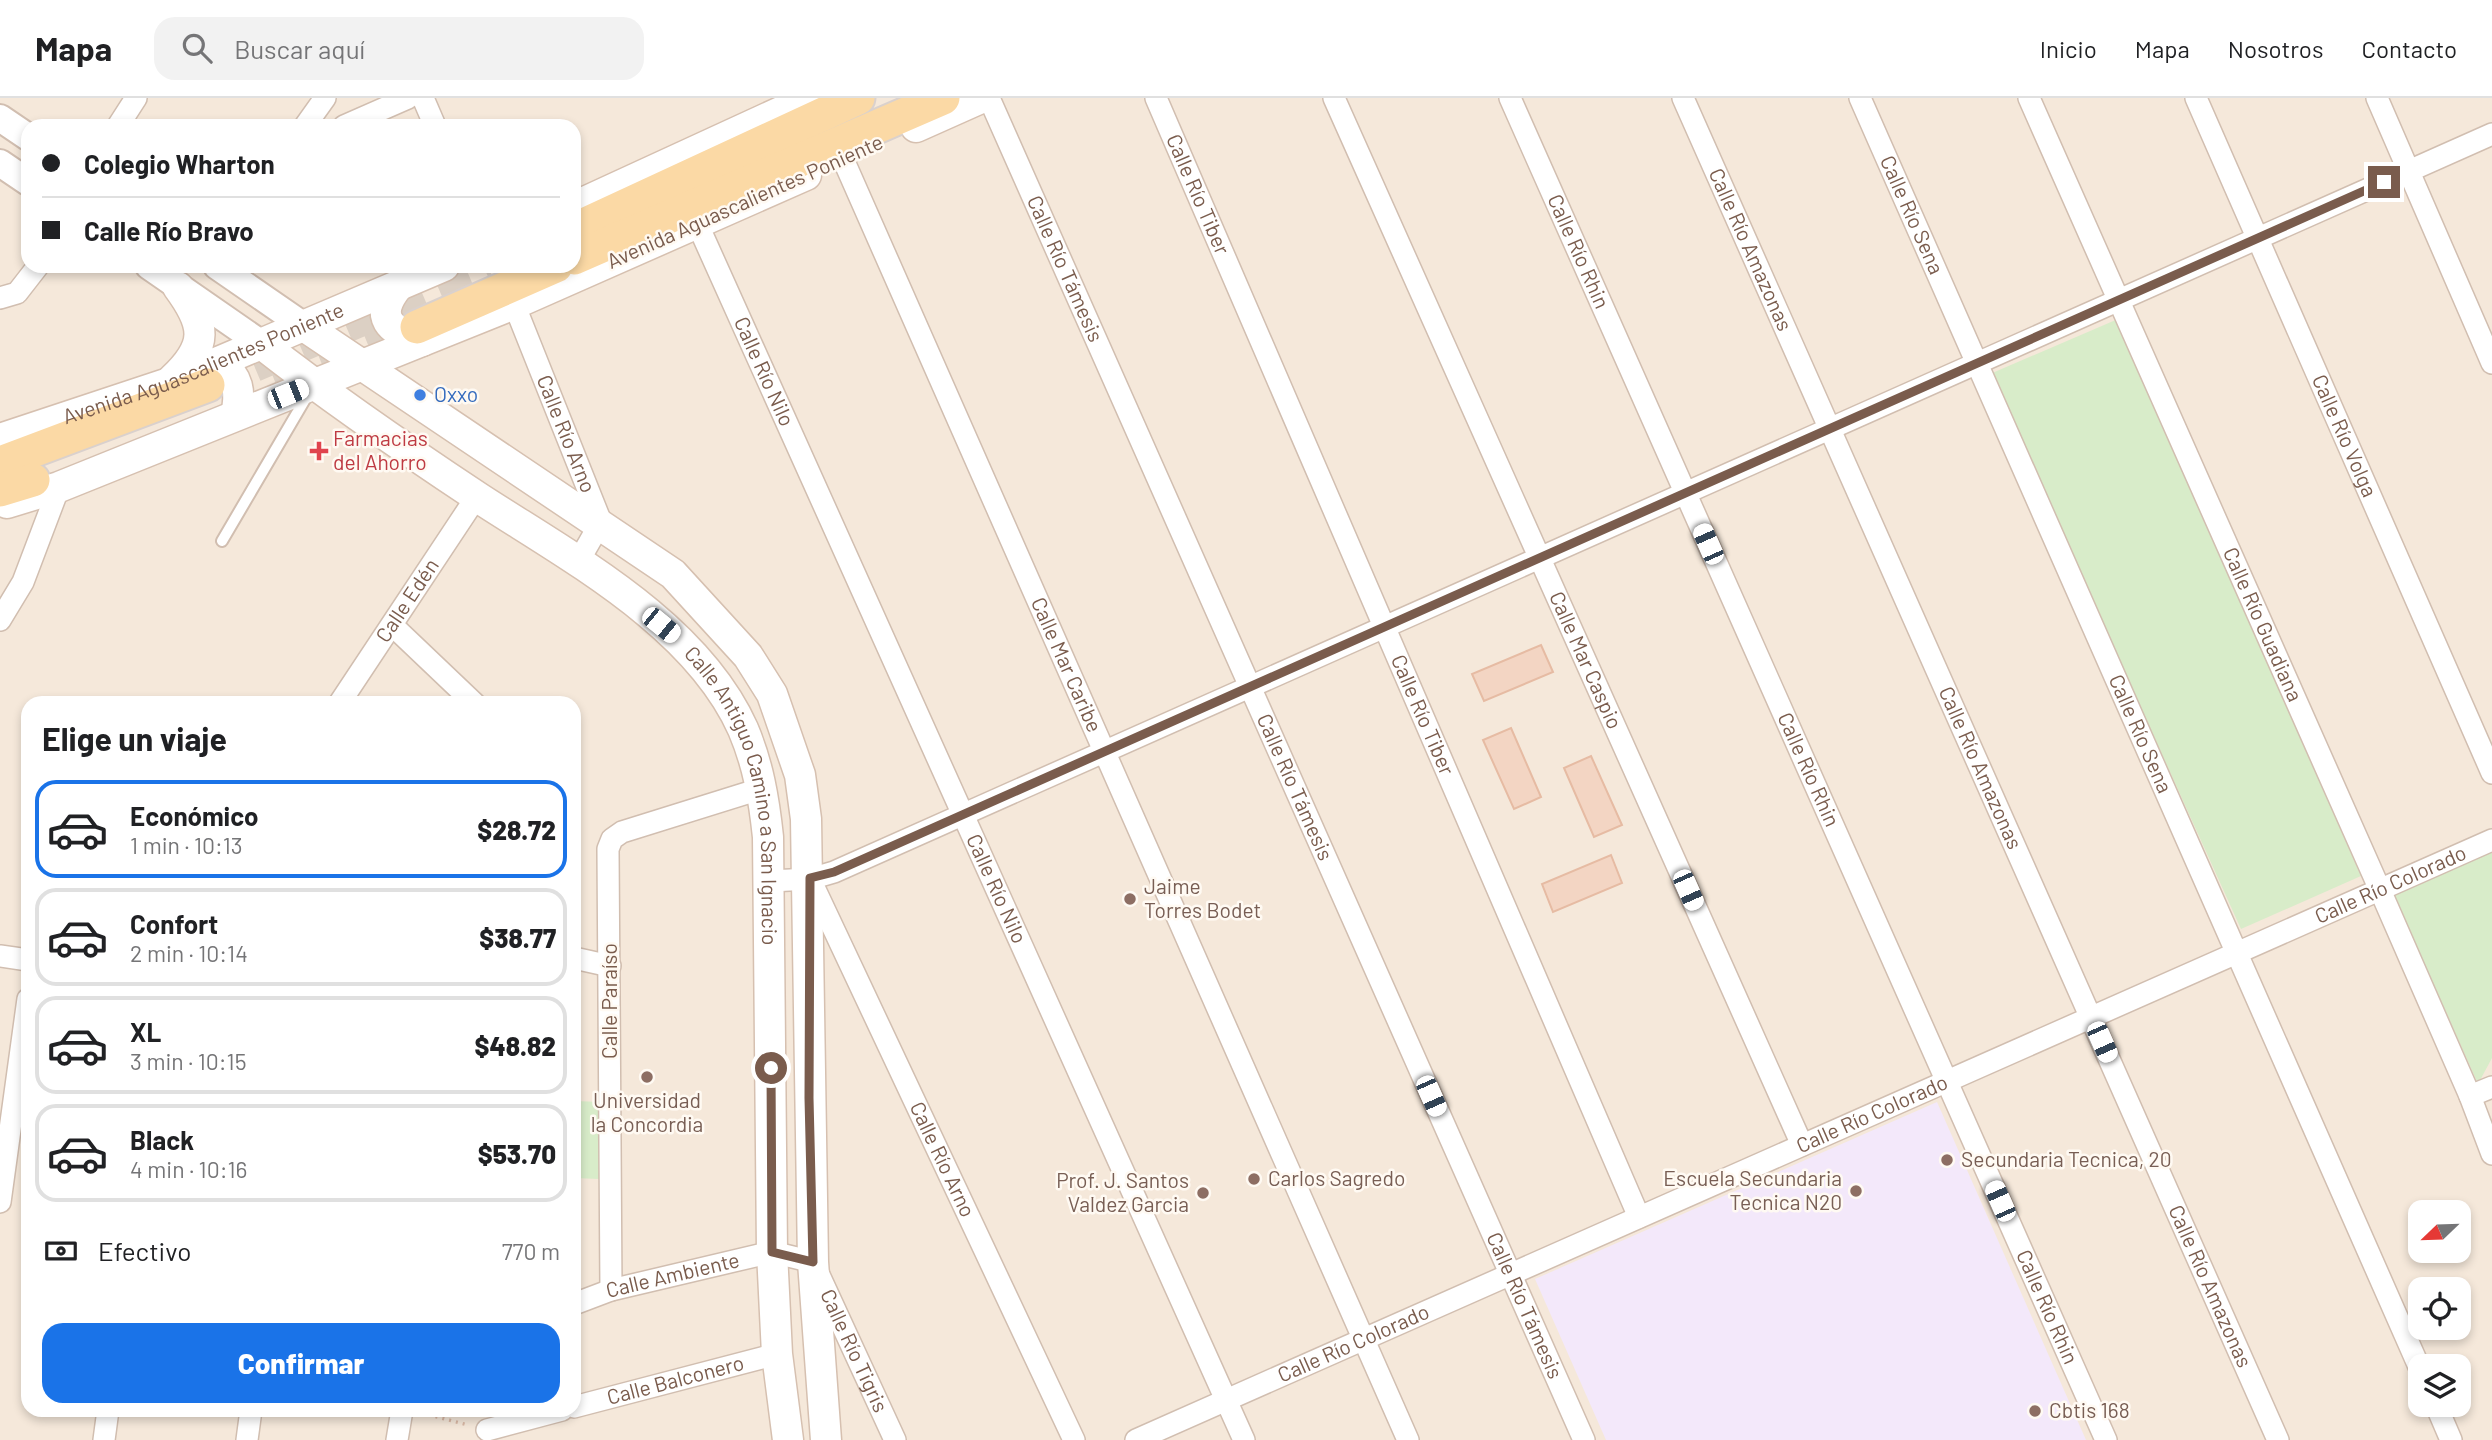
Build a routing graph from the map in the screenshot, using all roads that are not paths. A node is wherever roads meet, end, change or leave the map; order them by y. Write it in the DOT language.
graph roads {
  1 [pos="136,98"];
  2 [pos="325,98"];
  3 [pos="408,98"];
  4 [pos="423,98"];
  5 [pos="811,98"];
  6 [pos="858,98"];
  7 [pos="943,98"];
  8 [pos="981,98"];
  9 [pos="989,98"];
  10 [pos="1156,98"];
  11 [pos="1334,98"];
  12 [pos="1510,98"];
  13 [pos="1683,98"];
  14 [pos="1860,98"];
  15 [pos="2029,98"];
  16 [pos="2196,98"];
  17 [pos="2376,98"];
  18 [pos="0,118"];
  19 [pos="122,119"];
  20 [pos="309,119"];
  21 [pos="360,119"];
  22 [pos="432,119"];
  23 [pos="21,132"];
  24 [pos="2492,134"];
  25 [pos="842,159"];
  26 [pos="0,163"];
  27 [pos="2409,171"];
  28 [pos="21,177"];
  29 [pos="581,215"];
  30 [pos="697,223"];
  31 [pos="2258,238"];
  32 [pos="581,255"];
  33 [pos="29,273"];
  34 [pos="159,273"];
  35 [pos="227,273"];
  36 [pos="428,273"];
  37 [pos="542,273"];
  38 [pos="178,286"];
  39 [pos="398,286"];
  40 [pos="6,291"];
  41 [pos="2120,300"];
  42 [pos="514,304"];
  43 [pos="304,326"];
  44 [pos="419,334"];
  45 [pos="263,345"];
  46 [pos="1977,363"];
  47 [pos="2492,363"];
  48 [pos="362,365"];
  49 [pos="214,374"];
  50 [pos="169,383"];
  51 [pos="314,384"];
  52 [pos="236,415"];
  53 [pos="1830,429"];
  54 [pos="0,439"];
  55 [pos="0,463"];
  56 [pos="46,484"];
  57 [pos="0,490"];
  58 [pos="1686,493"];
  59 [pos="477,496"];
  60 [pos="0,505"];
  61 [pos="601,522"];
  62 [pos="222,541"];
  63 [pos="1541,558"];
  64 [pos="578,562"];
  65 [pos="0,620"];
  66 [pos="393,625"];
  67 [pos="1385,627"];
  68 [pos="1250,687"];
  69 [pos="344,696"];
  70 [pos="467,696"];
  71 [pos="1106,751"];
  72 [pos="2492,773"];
  73 [pos="762,788"];
  74 [pos="964,815"];
  75 [pos="2492,840"];
  76 [pos="810,878"];
  77 [pos="770,881"];
  78 [pos="2380,890"];
  79 [pos="2237,953"];
  80 [pos="0,956"];
  81 [pos="21,959"];
  82 [pos="581,960"];
  83 [pos="610,966"];
  84 [pos="2091,1017"];
  85 [pos="21,1050"];
  86 [pos="1947,1081"];
  87 [pos="2492,1087"];
  88 [pos="2470,1097"];
  89 [pos="1802,1145"];
  90 [pos="2492,1154"];
  91 [pos="0,1202"];
  92 [pos="1639,1217"];
  93 [pos="772,1252"];
  94 [pos="813,1262"];
  95 [pos="1510,1274"];
  96 [pos="611,1290"];
  97 [pos="581,1301"];
  98 [pos="1364,1339"];
  99 [pos="777,1354"];
  100 [pos="2413,1354"];
  101 [pos="1226,1400"];
  102 [pos="581,1405"];
  103 [pos="107,1417"];
  104 [pos="250,1417"];
  105 [pos="401,1417"];
  106 [pos="536,1417"];
  107 [pos="2441,1417"];
  108 [pos="487,1430"];
  109 [pos="104,1440"];
  110 [pos="247,1440"];
  111 [pos="397,1440"];
  112 [pos="788,1440"];
  113 [pos="826,1440"];
  114 [pos="895,1440"];
  115 [pos="1074,1440"];
  116 [pos="1136,1440"];
  117 [pos="1244,1440"];
  118 [pos="1408,1440"];
  119 [pos="1584,1440"];
  120 [pos="2106,1440"];
  121 [pos="2278,1440"];
  122 [pos="2451,1440"];
  1 -- 19 [label="street"];
  2 -- 20 [label="street"];
  3 -- 21 [label="street"];
  4 -- 22 [label="street"];
  5 -- 29 [label="main road"];
  6 -- 29 [label="main road"];
  7 -- 32 [label="main road, Avenida Aguascalientes Poniente"];
  8 -- 25 [label="main road, Avenida Aguascalientes Poniente"];
  9 -- 68 [label="street, Calle Río Támesis"];
  10 -- 67 [label="street, Calle Río Tiber"];
  11 -- 63 [label="street, Calle Mar Caspio"];
  12 -- 58 [label="street, Calle Río Rhin"];
  13 -- 53 [label="street, Calle Río Amazonas"];
  14 -- 46 [label="street, Calle Río Sena"];
  15 -- 41 [label="street, Calle Río Guadiana"];
  16 -- 31 [label="street, Calle Río Volga"];
  17 -- 27 [label="street"];
  18 -- 23 [label="street"];
  24 -- 27 [label="street"];
  25 -- 30 [label="main road, Avenida Aguascalientes Poniente"];
  25 -- 71 [label="street, Calle Mar Caribe"];
  26 -- 28 [label="street"];
  27 -- 31 [label="street"];
  27 -- 47 [label="street"];
  30 -- 42 [label="main road, Avenida Aguascalientes Poniente"];
  30 -- 74 [label="street, Calle Río Nilo"];
  31 -- 41 [label="street"];
  31 -- 72 [label="street, Calle Río Volga"];
  33 -- 40 [label="street"];
  34 -- 38 [label="street, Calle Antiguo Camino a San Ignacio"];
  35 -- 43 [label="street, Calle Antiguo Camino a San Ignacio"];
  36 -- 39 [label="main road, Avenida Aguascalientes Poniente"];
  37 -- 44 [label="main road, Avenida Aguascalientes Poniente"];
  38 -- 45 [label="street, Calle Antiguo Camino a San Ignacio"];
  38 -- 50 [label="main road"];
  39 -- 43 [label="main road, Avenida Aguascalientes Poniente"];
  39 -- 44 [label="main road"];
  41 -- 46 [label="street"];
  41 -- 78 [label="street, Calle Río Guadiana"];
  42 -- 44 [label="main road, Avenida Aguascalientes Poniente"];
  42 -- 61 [label="street, Calle Río Arno"];
  43 -- 45 [label="main road, Avenida Aguascalientes Poniente"];
  43 -- 48 [label="main road, Calle Antiguo Camino a San Ignacio"];
  44 -- 48 [label="main road, Avenida Aguascalientes Poniente"];
  45 -- 49 [label="main road, Avenida Aguascalientes Poniente"];
  45 -- 51 [label="main road, Calle Antiguo Camino a San Ignacio"];
  46 -- 53 [label="street"];
  46 -- 79 [label="street, Calle Río Sena"];
  48 -- 51 [label="main road, Avenida Aguascalientes Poniente"];
  48 -- 61 [label="main road, Calle Antiguo Camino a San Ignacio"];
  49 -- 50 [label="main road, Avenida Aguascalientes Poniente"];
  49 -- 52 [label="main road"];
  49 -- 55 [label="main road, Avenida Aguascalientes Poniente"];
  50 -- 54 [label="main road, Avenida Aguascalientes Poniente"];
  51 -- 52 [label="main road, Avenida Aguascalientes Poniente"];
  51 -- 59 [label="main road, Calle Antiguo Camino a San Ignacio"];
  51 -- 62 [label="lane"];
  52 -- 56 [label="main road, Avenida Aguascalientes Poniente"];
  53 -- 58 [label="street"];
  53 -- 84 [label="street, Calle Río Amazonas"];
  56 -- 57 [label="main road, Avenida Aguascalientes Poniente"];
  56 -- 60 [label="main road, Avenida Aguascalientes Poniente"];
  56 -- 65 [label="street"];
  58 -- 63 [label="street"];
  58 -- 86 [label="street, Calle Río Rhin"];
  59 -- 64 [label="main road, Calle Antiguo Camino a San Ignacio"];
  59 -- 66 [label="street, Calle Edén"];
  61 -- 64 [label="street"];
  61 -- 76 [label="main road, Calle Antiguo Camino a San Ignacio"];
  63 -- 67 [label="street"];
  63 -- 89 [label="street, Calle Mar Caspio"];
  64 -- 73 [label="main road, Calle Antiguo Camino a San Ignacio"];
  66 -- 69 [label="street, Calle Edén"];
  66 -- 70 [label="street"];
  67 -- 68 [label="street"];
  67 -- 92 [label="street, Calle Río Tiber"];
  68 -- 71 [label="street"];
  68 -- 95 [label="street, Calle Río Támesis"];
  71 -- 74 [label="street"];
  71 -- 98 [label="street, Calle Mar Caribe"];
  73 -- 77 [label="main road, Calle Antiguo Camino a San Ignacio"];
  73 -- 83 [label="street, Calle Paraíso"];
  74 -- 76 [label="street"];
  74 -- 101 [label="street, Calle Río Nilo"];
  75 -- 78 [label="street, Calle Río Colorado"];
  76 -- 77 [label="street"];
  76 -- 94 [label="main road, Calle Antiguo Camino a San Ignacio"];
  76 -- 115 [label="street, Calle Río Arno"];
  77 -- 93 [label="main road, Calle Antiguo Camino a San Ignacio"];
  78 -- 79 [label="street, Calle Río Colorado"];
  78 -- 88 [label="street, Calle Río Guadiana"];
  79 -- 84 [label="street, Calle Río Colorado"];
  79 -- 100 [label="street, Calle Río Sena"];
  80 -- 81 [label="street"];
  82 -- 83 [label="street"];
  83 -- 96 [label="street, Calle Paraíso"];
  84 -- 86 [label="street, Calle Río Colorado"];
  84 -- 121 [label="street, Calle Río Amazonas"];
  85 -- 91 [label="street"];
  86 -- 89 [label="street, Calle Río Colorado"];
  86 -- 120 [label="street, Calle Río Rhin"];
  87 -- 88 [label="street"];
  88 -- 90 [label="street, Calle Río Guadiana"];
  89 -- 92 [label="street, Calle Río Colorado"];
  92 -- 95 [label="street, Calle Río Colorado"];
  93 -- 94 [label="street, Calle Ambiente"];
  93 -- 96 [label="street, Calle Ambiente"];
  93 -- 99 [label="main road, Calle Antiguo Camino a San Ignacio"];
  94 -- 113 [label="main road, Calle Antiguo Camino a San Ignacio"];
  94 -- 114 [label="street, Calle Río Tigris"];
  95 -- 98 [label="street, Calle Río Colorado"];
  95 -- 119 [label="street, Calle Río Támesis"];
  96 -- 97 [label="street, Calle Ambiente"];
  98 -- 101 [label="street, Calle Río Colorado"];
  98 -- 118 [label="street, Calle Mar Caribe"];
  99 -- 102 [label="street, Calle Balconero"];
  99 -- 112 [label="main road, Calle Antiguo Camino a San Ignacio"];
  101 -- 116 [label="street, Calle Río Colorado"];
  101 -- 117 [label="street, Calle Río Nilo"];
  103 -- 109 [label="street"];
  104 -- 110 [label="street"];
  105 -- 111 [label="street"];
  106 -- 108 [label="street"];
  107 -- 122 [label="street"];
}
